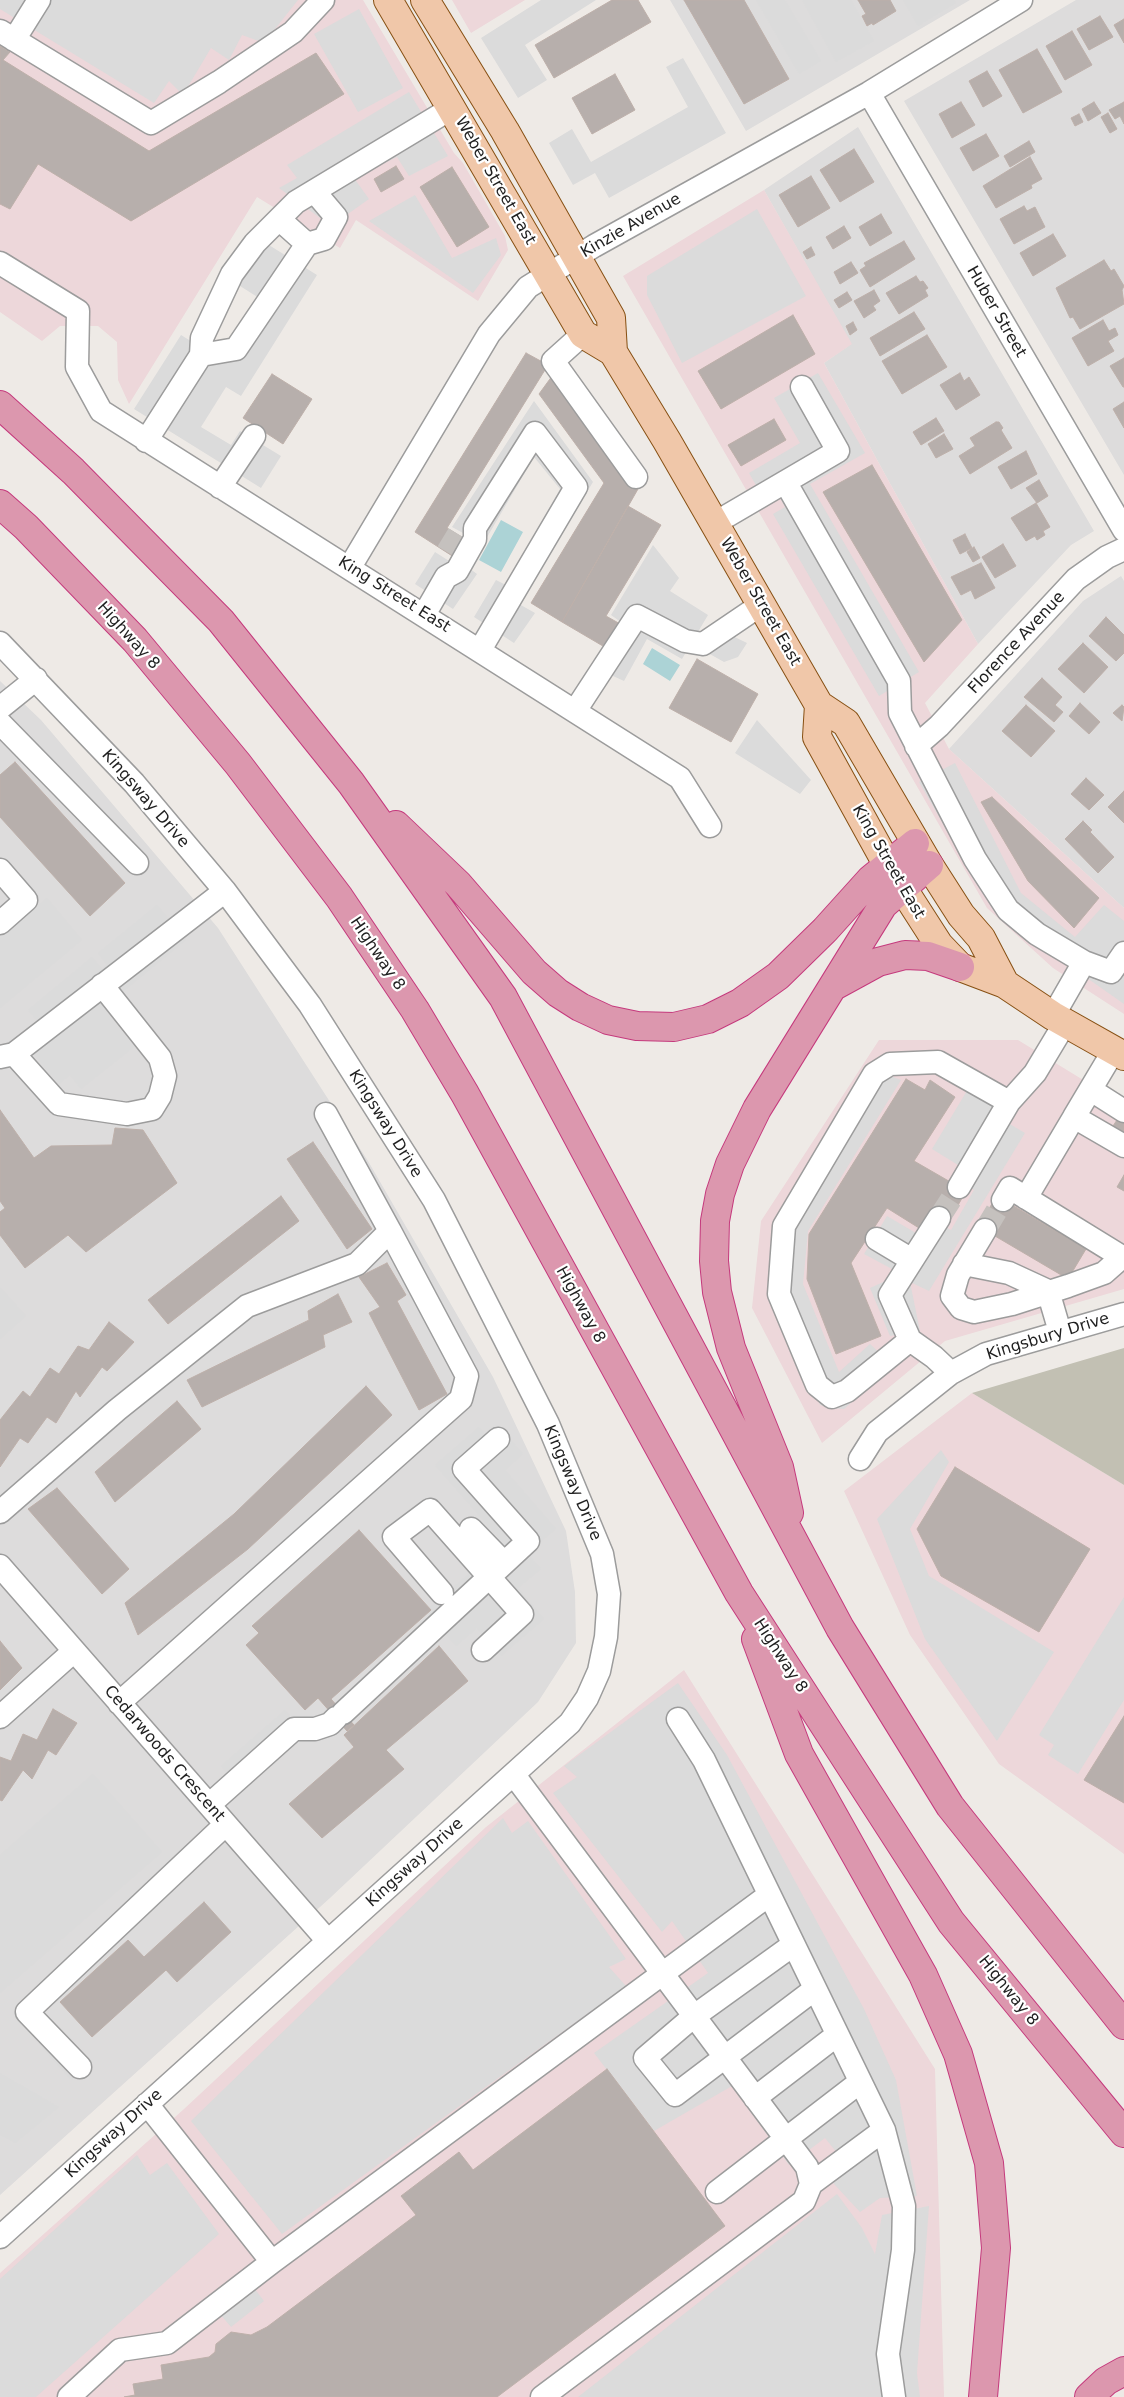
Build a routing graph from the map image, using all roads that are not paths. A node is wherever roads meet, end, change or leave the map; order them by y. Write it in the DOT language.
graph roads {
  1 [pos="39,0"];
  2 [pos="323,0"];
  3 [pos="388,0"];
  4 [pos="425,0"];
  5 [pos="1021,0"];
  6 [pos="7,35"];
  7 [pos="869,93"];
  8 [pos="452,108"];
  9 [pos="314,191"];
  10 [pos="279,219"];
  11 [pos="307,244"];
  12 [pos="577,257"];
  13 [pos="0,263"];
  14 [pos="548,274"];
  15 [pos="584,334"];
  16 [pos="613,352"];
  17 [pos="201,355"];
  18 [pos="802,387"];
  19 [pos="0,405"];
  20 [pos="254,436"];
  21 [pos="146,441"];
  22 [pos="636,477"];
  23 [pos="786,482"];
  24 [pos="220,487"];
  25 [pos="0,504"];
  26 [pos="715,523"];
  27 [pos="1124,530"];
  28 [pos="460,538"];
  29 [pos="1124,549"];
  30 [pos="350,567"];
  31 [pos="446,577"];
  32 [pos="762,604"];
  33 [pos="424,615"];
  34 [pos="0,643"];
  35 [pos="480,650"];
  36 [pos="36,679"];
  37 [pos="819,705"];
  38 [pos="0,708"];
  39 [pos="575,711"];
  40 [pos="0,723"];
  41 [pos="916,746"];
  42 [pos="351,783"];
  43 [pos="710,826"];
  44 [pos="922,854"];
  45 [pos="137,863"];
  46 [pos="886,864"];
  47 [pos="0,870"];
  48 [pos="902,889"];
  49 [pos="225,891"];
  50 [pos="0,923"];
  51 [pos="1124,953"];
  52 [pos="1084,962"];
  53 [pos="960,967"];
  54 [pos="1005,984"];
  55 [pos="102,985"];
  56 [pos="833,987"];
  57 [pos="1059,1020"];
  58 [pos="1119,1053"];
  59 [pos="7,1055"];
  60 [pos="1091,1090"];
  61 [pos="1009,1102"];
  62 [pos="1124,1111"];
  63 [pos="326,1114"];
  64 [pos="1074,1117"];
  65 [pos="1121,1143"];
  66 [pos="959,1187"];
  67 [pos="939,1218"];
  68 [pos="985,1230"];
  69 [pos="390,1231"];
  70 [pos="877,1239"];
  71 [pos="1123,1259"];
  72 [pos="912,1260"];
  73 [pos="964,1264"];
  74 [pos="1048,1291"];
  75 [pos="1124,1314"];
  76 [pos="1060,1332"];
  77 [pos="910,1340"];
  78 [pos="951,1374"];
  79 [pos="498,1439"];
  80 [pos="860,1459"];
  81 [pos="0,1512"];
  82 [pos="471,1529"];
  83 [pos="794,1542"];
  84 [pos="0,1566"];
  85 [pos="497,1570"];
  86 [pos="442,1593"];
  87 [pos="739,1593"];
  88 [pos="484,1650"];
  89 [pos="74,1651"];
  90 [pos="119,1703"];
  91 [pos="0,1717"];
  92 [pos="678,1719"];
  93 [pos="514,1775"];
  94 [pos="209,1805"];
  95 [pos="226,1825"];
  96 [pos="769,1895"];
  97 [pos="328,1941"];
  98 [pos="793,1944"];
  99 [pos="661,1974"];
  100 [pos="815,1989"];
  101 [pos="693,2016"];
  102 [pos="1124,2024"];
  103 [pos="837,2035"];
  104 [pos="723,2056"];
  105 [pos="80,2067"];
  106 [pos="860,2082"];
  107 [pos="755,2098"];
  108 [pos="147,2104"];
  109 [pos="884,2130"];
  110 [pos="1124,2133"];
  111 [pos="786,2139"];
  112 [pos="811,2184"];
  113 [pos="716,2192"];
  114 [pos="4,2228"];
  115 [pos="272,2262"];
  116 [pos="1124,2371"];
  117 [pos="70,2397"];
  118 [pos="542,2397"];
  119 [pos="894,2397"];
  120 [pos="983,2397"];
  121 [pos="1090,2397"];
  1 -- 6 [label="street"];
  2 -- 6 [label="street"];
  3 -- 8 [label="main road, Weber Street East"];
  4 -- 12 [label="main road, Weber Street East"];
  5 -- 7 [label="street, Kinzie Avenue"];
  7 -- 12 [label="street, Kinzie Avenue"];
  7 -- 27 [label="street, Huber Street"];
  8 -- 9 [label="street"];
  8 -- 14 [label="main road, Weber Street East"];
  9 -- 10 [label="street"];
  9 -- 11 [label="street"];
  10 -- 11 [label="street"];
  10 -- 17 [label="street"];
  11 -- 17 [label="street"];
  12 -- 14 [label="street, Kinzie Avenue"];
  12 -- 16 [label="main road, Weber Street East"];
  13 -- 21 [label="street, King Street East"];
  14 -- 15 [label="main road, Weber Street East"];
  14 -- 30 [label="street, Kinzie Avenue"];
  15 -- 16 [label="main road, Weber Street East"];
  15 -- 22 [label="street"];
  16 -- 26 [label="main road, Weber Street East"];
  17 -- 21 [label="street"];
  18 -- 23 [label="street"];
  19 -- 42 [label="highway"];
  20 -- 24 [label="street"];
  21 -- 24 [label="street, King Street East"];
  23 -- 26 [label="street"];
  23 -- 41 [label="street"];
  24 -- 30 [label="street, King Street East"];
  25 -- 87 [label="highway, Highway 8"];
  26 -- 32 [label="main road, Weber Street East"];
  28 -- 31 [label="street"];
  28 -- 31 [label="street"];
  28 -- 35 [label="street"];
  29 -- 41 [label="street, Florence Avenue"];
  30 -- 33 [label="street, King Street East"];
  31 -- 33 [label="street"];
  32 -- 37 [label="main road, Weber Street East"];
  32 -- 39 [label="street"];
  33 -- 35 [label="street, King Street East"];
  34 -- 36 [label="street, Kingsway Drive"];
  35 -- 39 [label="street, King Street East"];
  36 -- 38 [label="street"];
  36 -- 49 [label="street, Kingsway Drive"];
  37 -- 44 [label="main road, Weber Street East"];
  37 -- 46 [label="main road, King Street East"];
  39 -- 43 [label="street, King Street East"];
  40 -- 45 [label="street"];
  41 -- 52 [label="street"];
  42 -- 46 [label="highway"];
  42 -- 83 [label="highway"];
  44 -- 46 [label="highway"];
  44 -- 48 [label="highway"];
  44 -- 54 [label="main road, King Street East"];
  46 -- 48 [label="main road, King Street East"];
  47 -- 50 [label="street"];
  48 -- 53 [label="main road, King Street East"];
  48 -- 56 [label="highway"];
  49 -- 55 [label="street"];
  49 -- 93 [label="street, Kingsway Drive"];
  51 -- 52 [label="street"];
  52 -- 57 [label="street"];
  53 -- 54 [label="main road, King Street East"];
  53 -- 56 [label="highway"];
  54 -- 57 [label="main road, King Street East"];
  55 -- 59 [label="street"];
  55 -- 59 [label="street"];
  56 -- 83 [label="highway"];
  57 -- 58 [label="main road, King Street East"];
  57 -- 61 [label="street"];
  58 -- 60 [label="street"];
  60 -- 62 [label="street"];
  60 -- 64 [label="street"];
  61 -- 66 [label="street"];
  61 -- 77 [label="street"];
  63 -- 69 [label="street"];
  64 -- 65 [label="street"];
  64 -- 71 [label="street"];
  67 -- 72 [label="street"];
  68 -- 73 [label="street"];
  69 -- 81 [label="street"];
  69 -- 90 [label="street"];
  70 -- 72 [label="street"];
  71 -- 74 [label="street"];
  72 -- 77 [label="street"];
  73 -- 74 [label="street"];
  73 -- 74 [label="street"];
  74 -- 76 [label="street"];
  75 -- 76 [label="street, Kingsbury Drive"];
  76 -- 78 [label="street, Kingsbury Drive"];
  77 -- 78 [label="street"];
  78 -- 80 [label="street, Kingsbury Drive"];
  79 -- 85 [label="street"];
  82 -- 85 [label="street"];
  83 -- 102 [label="highway"];
  84 -- 89 [label="street, Cedarwoods Crescent"];
  85 -- 86 [label="street"];
  85 -- 88 [label="street"];
  85 -- 94 [label="street"];
  87 -- 110 [label="highway, Highway 8"];
  87 -- 120 [label="highway"];
  89 -- 90 [label="street, Cedarwoods Crescent"];
  89 -- 91 [label="street"];
  90 -- 94 [label="street, Cedarwoods Crescent"];
  92 -- 96 [label="street"];
  93 -- 97 [label="street, Kingsway Drive"];
  93 -- 99 [label="street"];
  94 -- 95 [label="street, Cedarwoods Crescent"];
  95 -- 97 [label="street, Cedarwoods Crescent"];
  95 -- 105 [label="street"];
  96 -- 98 [label="street"];
  96 -- 99 [label="street"];
  97 -- 108 [label="street, Kingsway Drive"];
  98 -- 100 [label="street"];
  98 -- 101 [label="street"];
  99 -- 101 [label="street"];
  99 -- 115 [label="street"];
  100 -- 103 [label="street"];
  100 -- 104 [label="street"];
  101 -- 104 [label="street"];
  101 -- 104 [label="street"];
  103 -- 106 [label="street"];
  103 -- 107 [label="street"];
  104 -- 107 [label="street"];
  106 -- 109 [label="street"];
  106 -- 111 [label="street"];
  107 -- 111 [label="street"];
  108 -- 114 [label="street, Kingsway Drive"];
  108 -- 115 [label="street"];
  109 -- 112 [label="street"];
  109 -- 119 [label="street"];
  111 -- 112 [label="street"];
  111 -- 113 [label="street"];
  112 -- 118 [label="street"];
  115 -- 117 [label="street"];
  116 -- 121 [label="highway"];
}
